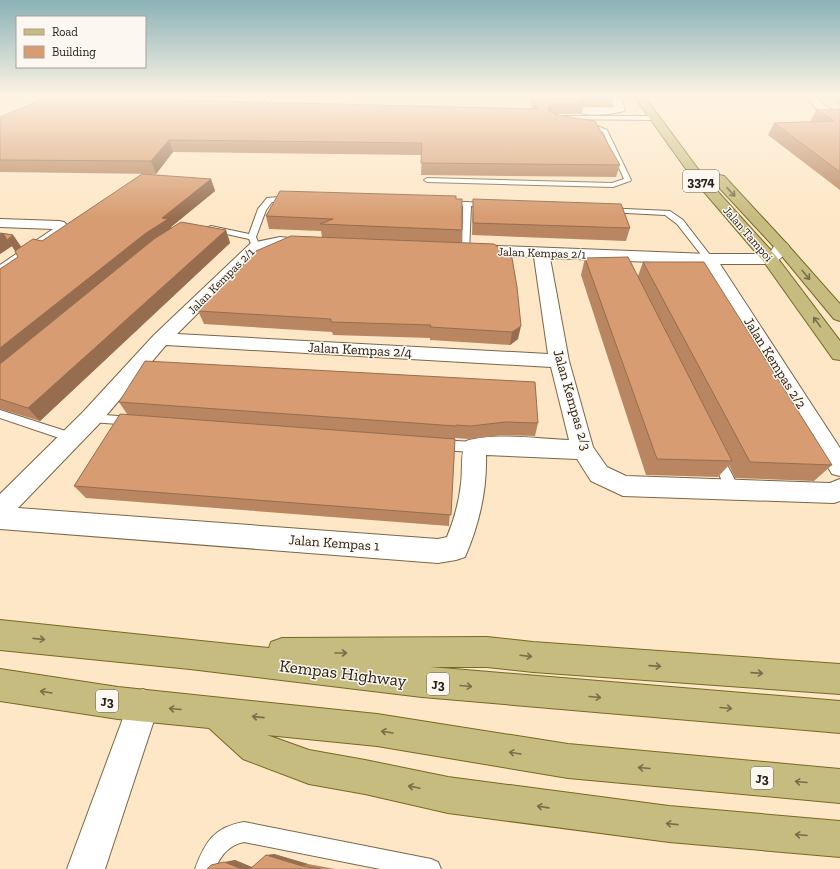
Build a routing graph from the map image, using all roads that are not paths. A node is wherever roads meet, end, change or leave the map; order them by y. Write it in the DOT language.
graph roads {
  1 [pos="608,137"];
  2 [pos="668,137"];
  3 [pos="713,173"];
  4 [pos="427,180"];
  5 [pos="297,198"];
  6 [pos="440,203"];
  7 [pos="467,204"];
  8 [pos="499,206"];
  9 [pos="602,210"];
  10 [pos="0,223"];
  11 [pos="203,226"];
  12 [pos="254,241"];
  13 [pos="317,244"];
  14 [pos="781,246"];
  15 [pos="459,249"];
  16 [pos="541,253"];
  17 [pos="619,256"];
  18 [pos="709,259"];
  19 [pos="770,259"];
  20 [pos="626,270"];
  21 [pos="0,272"];
  22 [pos="840,315"];
  23 [pos="161,339"];
  24 [pos="840,354"];
  25 [pos="559,362"];
  26 [pos="0,414"];
  27 [pos="91,418"];
  28 [pos="146,422"];
  29 [pos="70,437"];
  30 [pos="427,444"];
  31 [pos="474,447"];
  32 [pos="712,447"];
  33 [pos="584,450"];
  34 [pos="840,467"];
  35 [pos="733,490"];
  36 [pos="837,491"];
  37 [pos="0,510"];
  38 [pos="0,518"];
  39 [pos="0,635"];
  40 [pos="190,654"];
  41 [pos="840,679"];
  42 [pos="0,685"];
  43 [pos="143,705"];
  44 [pos="214,712"];
  45 [pos="840,717"];
  46 [pos="840,786"];
  47 [pos="840,839"];
  48 [pos="86,869"];
  49 [pos="205,869"];
  50 [pos="431,869"];
  1 -- 4 [label="lane"];
  2 -- 19 [label="main road, Jalan Tampoi / 3374"];
  3 -- 14 [label="main road, Jalan Tampoi / 3374, one-way"];
  5 -- 12 [label="lane"];
  6 -- 7 [label="lane"];
  7 -- 8 [label="lane"];
  7 -- 15 [label="lane"];
  9 -- 18 [label="lane"];
  10 -- 21 [label="street"];
  11 -- 12 [label="lane"];
  12 -- 13 [label="street, Jalan Kempas 2/1"];
  12 -- 23 [label="street, Jalan Kempas 2/1"];
  14 -- 19 [label="street"];
  14 -- 22 [label="main road, Jalan Tampoi / 3374, one-way"];
  15 -- 16 [label="street, Jalan Kempas 2/1"];
  16 -- 17 [label="street, Jalan Kempas 2/1"];
  16 -- 25 [label="street, Jalan Kempas 2/3"];
  17 -- 18 [label="street, Jalan Kempas 2/1"];
  17 -- 20 [label="lane"];
  18 -- 19 [label="street, Jalan Kempas 2/1"];
  18 -- 34 [label="street, Jalan Kempas 2/2"];
  24 -- 19 [label="main road, Jalan Tampoi / 3374, one-way"];
  23 -- 25 [label="street, Jalan Kempas 2/4"];
  23 -- 27 [label="street, Jalan Kempas 2/1"];
  25 -- 33 [label="street, Jalan Kempas 2/3"];
  26 -- 29 [label="lane"];
  27 -- 28 [label="lane"];
  27 -- 29 [label="street, Jalan Kempas 2/1"];
  29 -- 37 [label="street, Jalan Kempas 2/1"];
  30 -- 31 [label="lane"];
  31 -- 33 [label="street"];
  31 -- 38 [label="street, Jalan Kempas 1"];
  32 -- 35 [label="lane"];
  33 -- 35 [label="street, Jalan Kempas 2/3"];
  35 -- 36 [label="street, Jalan Kempas 2/3"];
  39 -- 40 [label="main road, Kempas Highway / J3, one-way"];
  40 -- 41 [label="main road, one-way"];
  40 -- 45 [label="main road, Kempas Highway / J3, one-way"];
  43 -- 42 [label="main road, J3, one-way"];
  44 -- 43 [label="main road, J3, one-way"];
  43 -- 48 [label="street"];
  46 -- 44 [label="main road, J3, one-way"];
  47 -- 44 [label="main road, one-way"];
  49 -- 50 [label="lane"];
}
